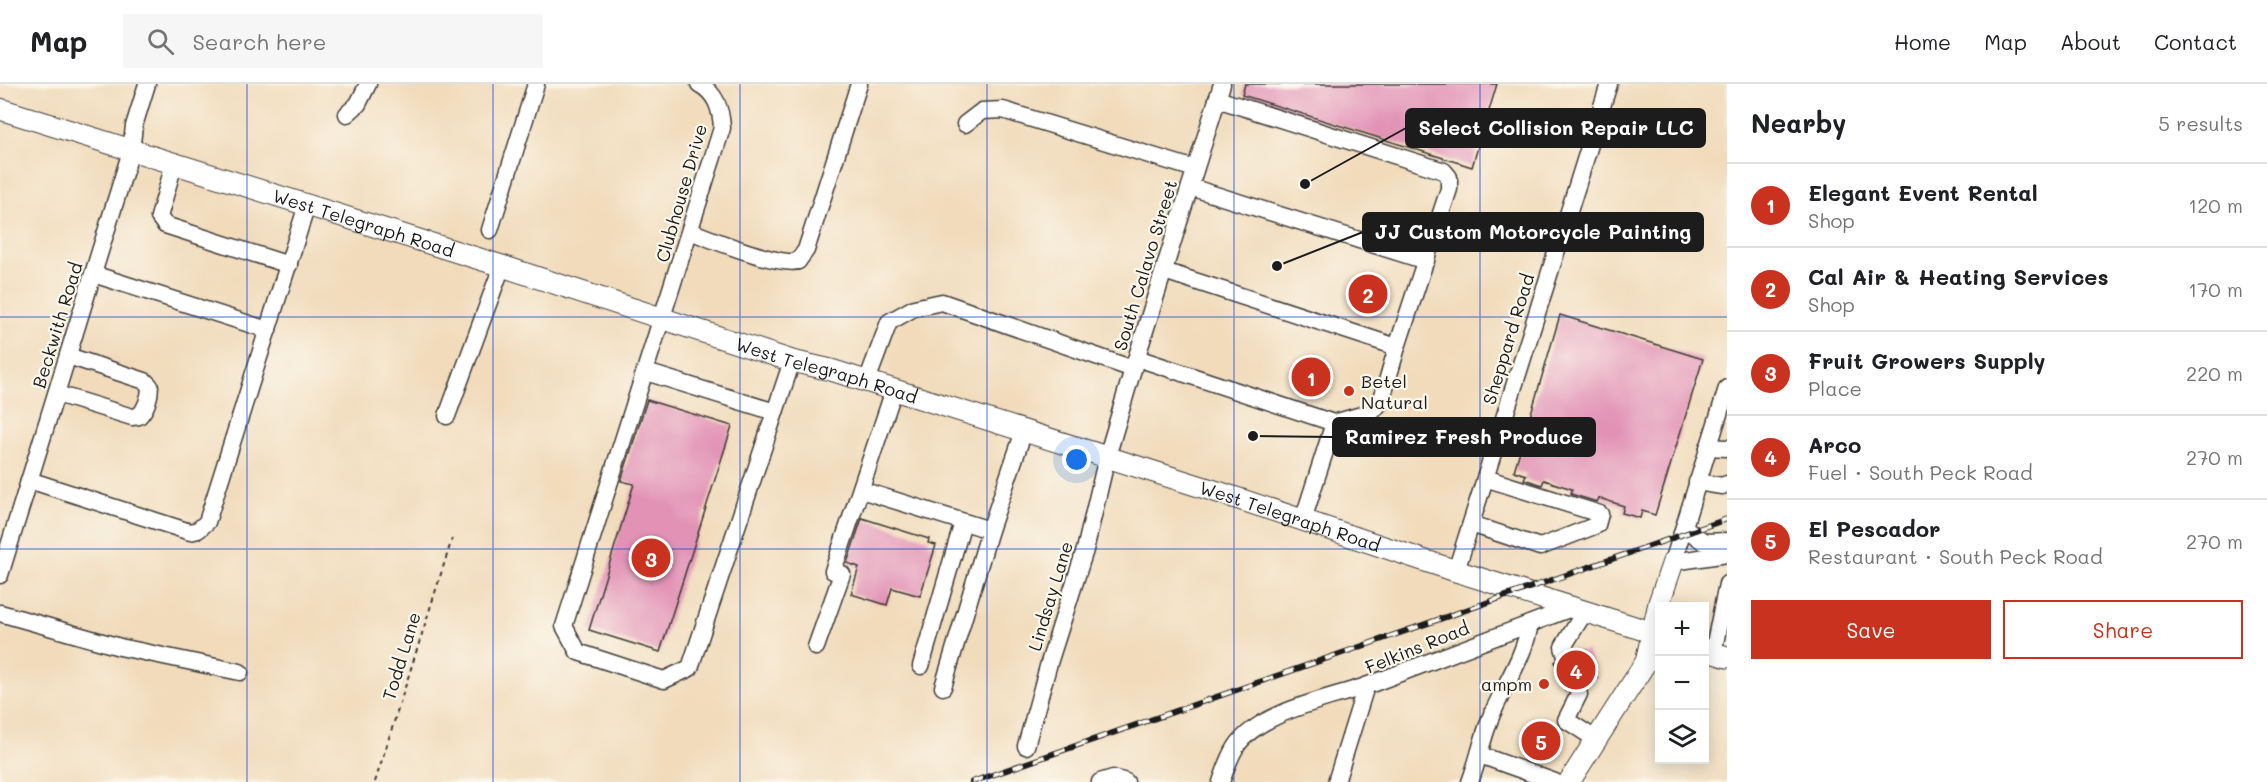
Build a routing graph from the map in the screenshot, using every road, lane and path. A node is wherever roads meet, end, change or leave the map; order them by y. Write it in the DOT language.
graph roads {
  1 [pos="147,84"];
  2 [pos="368,84"];
  3 [pos="536,84"];
  4 [pos="699,84"];
  5 [pos="859,84"];
  6 [pos="1609,84"];
  7 [pos="1219,91"];
  8 [pos="0,109"];
  9 [pos="347,114"];
  10 [pos="965,124"];
  11 [pos="131,151"];
  12 [pos="174,164"];
  13 [pos="1195,169"];
  14 [pos="1190,187"];
  15 [pos="307,205"];
  16 [pos="490,230"];
  17 [pos="690,231"];
  18 [pos="1426,261"];
  19 [pos="289,265"];
  20 [pos="502,266"];
  21 [pos="1164,271"];
  22 [pos="93,274"];
  23 [pos="663,319"];
  24 [pos="268,330"];
  25 [pos="1397,347"];
  26 [pos="68,356"];
  27 [pos="792,361"];
  28 [pos="1135,364"];
  29 [pos="646,372"];
  30 [pos="867,381"];
  31 [pos="1727,388"];
  32 [pos="894,390"];
  33 [pos="57,394"];
  34 [pos="775,412"];
  35 [pos="447,416"];
  36 [pos="1334,423"];
  37 [pos="1024,431"];
  38 [pos="1708,447"];
  39 [pos="1727,448"];
  40 [pos="1107,457"];
  41 [pos="1485,478"];
  42 [pos="29,480"];
  43 [pos="1697,482"];
  44 [pos="1727,484"];
  45 [pos="861,490"];
  46 [pos="1303,520"];
  47 [pos="963,522"];
  48 [pos="1471,524"];
  49 [pos="1684,527"];
  50 [pos="990,530"];
  51 [pos="452,539"];
  52 [pos="1727,541"];
  53 [pos="1727,554"];
  54 [pos="1673,562"];
  55 [pos="1456,571"];
  56 [pos="0,575"];
  57 [pos="1727,584"];
  58 [pos="1659,602"];
  59 [pos="1579,609"];
  60 [pos="0,613"];
  61 [pos="1530,624"];
  62 [pos="1655,634"];
  63 [pos="1655,637"];
  64 [pos="816,647"];
  65 [pos="1715,653"];
  66 [pos="1566,657"];
  67 [pos="921,666"];
  68 [pos="240,672"];
  69 [pos="1576,685"];
  70 [pos="1366,686"];
  71 [pos="943,687"];
  72 [pos="1597,740"];
  73 [pos="1026,746"];
  74 [pos="1480,755"];
  75 [pos="375,782"];
  76 [pos="1101,782"];
  77 [pos="1126,782"];
  78 [pos="1221,782"];
  79 [pos="1336,782"];
  80 [pos="1470,782"];
  81 [pos="1555,782"];
  82 [pos="1569,782"];
  1 -- 11 [label="street, Beckwith Road"];
  2 -- 9 [label="street"];
  3 -- 16 [label="street"];
  4 -- 17 [label="street, Clubhouse Drive"];
  5 -- 17 [label="street"];
  6 -- 41 [label="street, Sheppard Road"];
  7 -- 13 [label="street, South Calavo Street"];
  7 -- 18 [label="street"];
  8 -- 11 [label="main road, West Telegraph Road"];
  10 -- 13 [label="street"];
  11 -- 12 [label="main road, West Telegraph Road"];
  11 -- 22 [label="street, Beckwith Road"];
  12 -- 15 [label="main road, West Telegraph Road"];
  12 -- 19 [label="street"];
  13 -- 14 [label="street, South Calavo Street"];
  14 -- 18 [label="street"];
  14 -- 21 [label="street, South Calavo Street"];
  15 -- 19 [label="street"];
  15 -- 20 [label="main road, West Telegraph Road"];
  17 -- 23 [label="street, Clubhouse Drive"];
  18 -- 25 [label="street"];
  19 -- 24 [label="street"];
  20 -- 23 [label="main road, West Telegraph Road"];
  20 -- 35 [label="street"];
  21 -- 25 [label="street"];
  21 -- 28 [label="street, South Calavo Street"];
  22 -- 24 [label="street"];
  22 -- 26 [label="street, Beckwith Road"];
  23 -- 27 [label="main road, West Telegraph Road"];
  23 -- 29 [label="street, Clubhouse Drive"];
  24 -- 42 [label="street"];
  25 -- 36 [label="street"];
  26 -- 33 [label="street, Beckwith Road"];
  26 -- 33 [label="street"];
  27 -- 30 [label="main road, West Telegraph Road"];
  27 -- 34 [label="street, Clubhouse Drive"];
  28 -- 30 [label="street"];
  28 -- 36 [label="street"];
  28 -- 40 [label="street, South Calavo Street"];
  29 -- 34 [label="street"];
  29 -- 34 [label="street, Clubhouse Drive"];
  30 -- 32 [label="main road, West Telegraph Road"];
  31 -- 38 [label="street"];
  32 -- 37 [label="main road, West Telegraph Road"];
  32 -- 45 [label="street"];
  33 -- 42 [label="street, Beckwith Road"];
  36 -- 46 [label="street"];
  37 -- 40 [label="main road, West Telegraph Road"];
  37 -- 50 [label="street"];
  38 -- 39 [label="street"];
  38 -- 43 [label="street"];
  40 -- 46 [label="main road, West Telegraph Road"];
  40 -- 73 [label="street, Lindsay Lane"];
  41 -- 48 [label="street, Sheppard Road"];
  41 -- 48 [label="street"];
  42 -- 56 [label="street, Beckwith Road"];
  43 -- 44 [label="street"];
  43 -- 49 [label="street"];
  45 -- 47 [label="street"];
  45 -- 64 [label="street"];
  46 -- 55 [label="main road, West Telegraph Road"];
  47 -- 50 [label="street"];
  47 -- 67 [label="street"];
  48 -- 55 [label="street, Sheppard Road"];
  49 -- 52 [label="street"];
  49 -- 54 [label="street"];
  50 -- 71 [label="street"];
  51 -- 75 [label="path, Todd Lane"];
  53 -- 54 [label="street"];
  54 -- 58 [label="main road"];
  55 -- 59 [label="main road, West Telegraph Road"];
  57 -- 65 [label="street"];
  59 -- 61 [label="street, Felkins Road"];
  59 -- 62 [label="main road, West Telegraph Road"];
  59 -- 66 [label="street"];
  60 -- 68 [label="street"];
  61 -- 70 [label="street, Felkins Road"];
  61 -- 74 [label="street"];
  63 -- 72 [label="main road"];
  69 -- 72 [label="street"];
  70 -- 78 [label="street"];
  70 -- 79 [label="street, Felkins Road"];
  72 -- 82 [label="main road"];
  74 -- 80 [label="street"];
  74 -- 81 [label="street"];
  76 -- 77 [label="street"];
}
